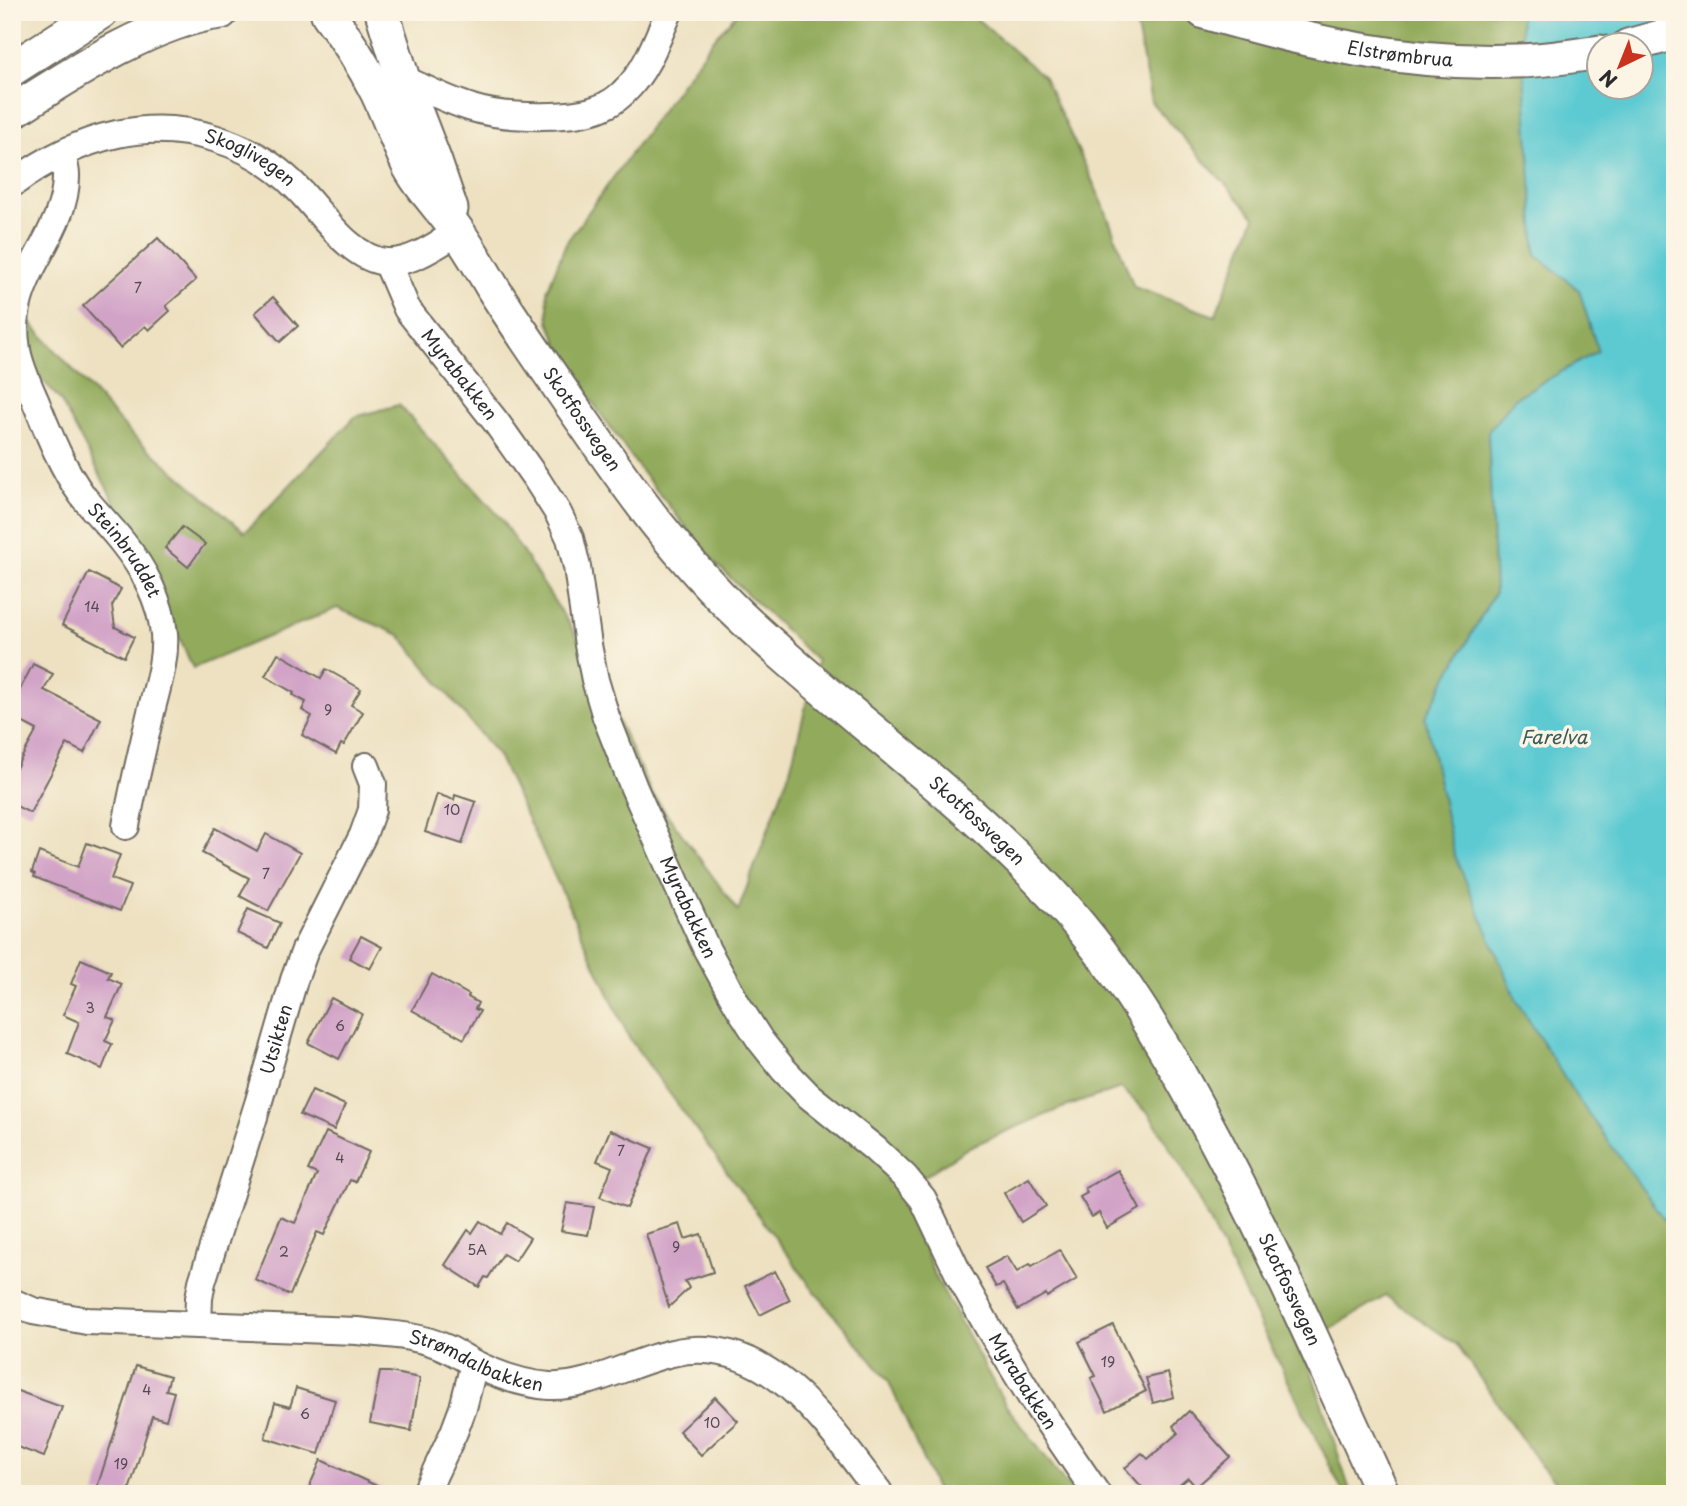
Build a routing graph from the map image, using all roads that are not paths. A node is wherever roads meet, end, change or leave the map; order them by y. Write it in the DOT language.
graph roads {
  1 [pos="101,12"];
  2 [pos="221,12"];
  3 [pos="382,12"];
  4 [pos="669,12"];
  5 [pos="1204,12"];
  6 [pos="324,13"];
  7 [pos="1675,33"];
  8 [pos="1656,38"];
  9 [pos="1586,54"];
  10 [pos="12,69"];
  11 [pos="403,79"];
  12 [pos="12,112"];
  13 [pos="62,154"];
  14 [pos="12,184"];
  15 [pos="458,232"];
  16 [pos="387,262"];
  17 [pos="366,766"];
  18 [pos="126,826"];
  19 [pos="12,1302"];
  20 [pos="198,1324"];
  21 [pos="474,1364"];
  22 [pos="879,1492"];
  23 [pos="425,1494"];
  24 [pos="1097,1494"];
  25 [pos="1383,1494"];
  1 -- 10 [label="main road"];
  2 -- 12 [label="main road"];
  3 -- 11 [label="main road, Skotfossvegen"];
  4 -- 11 [label="street"];
  5 -- 9 [label="main road, Elstrømbrua"];
  6 -- 15 [label="main road, Skotfossvegen"];
  7 -- 8 [label="main road"];
  11 -- 15 [label="main road, Skotfossvegen"];
  13 -- 14 [label="street, Skoglivegen"];
  13 -- 16 [label="street, Skoglivegen"];
  13 -- 18 [label="street, Steinbruddet"];
  15 -- 16 [label="street"];
  15 -- 25 [label="main road, Skotfossvegen"];
  16 -- 24 [label="street, Myrabakken"];
  17 -- 20 [label="street, Utsikten"];
  19 -- 20 [label="street, Strømdalbakken"];
  20 -- 21 [label="street, Strømdalbakken"];
  21 -- 22 [label="street, Strømdalbakken"];
  21 -- 23 [label="street"];
}
